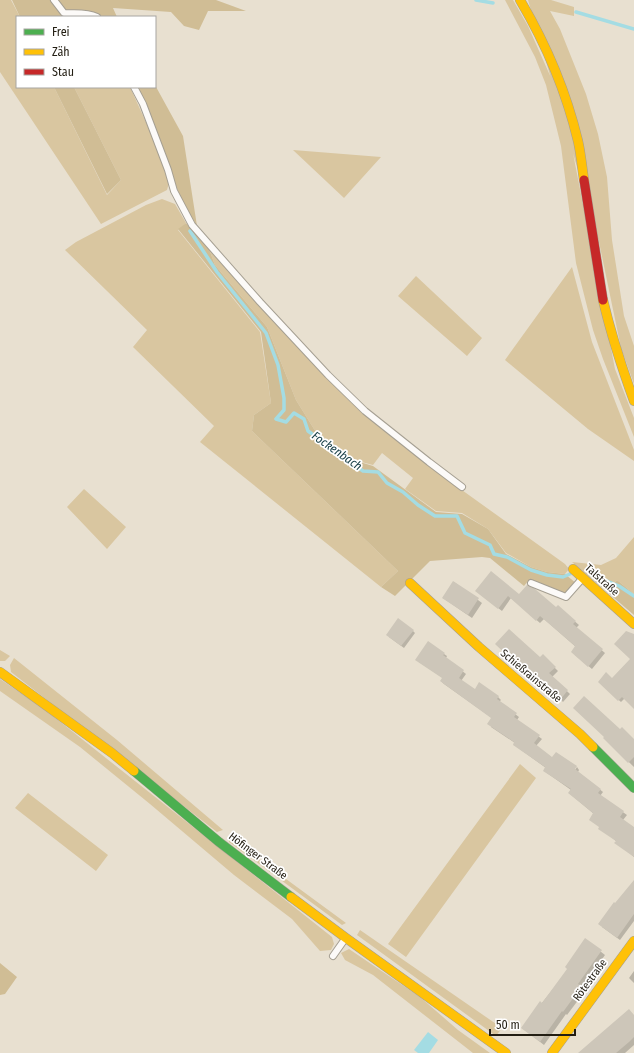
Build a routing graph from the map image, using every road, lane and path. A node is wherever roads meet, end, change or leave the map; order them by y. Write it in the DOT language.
graph roads {
  1 [pos="54,0"];
  2 [pos="520,0"];
  3 [pos="95,16"];
  4 [pos="135,88"];
  5 [pos="634,401"];
  6 [pos="462,487"];
  7 [pos="573,569"];
  8 [pos="582,578"];
  9 [pos="410,583"];
  10 [pos="531,583"];
  11 [pos="634,624"];
  12 [pos="0,672"];
  13 [pos="634,788"];
  14 [pos="346,938"];
  15 [pos="634,941"];
  16 [pos="333,956"];
  17 [pos="506,1053"];
  18 [pos="552,1053"];
  1 -- 3 [label="lane"];
  2 -- 5 [label="street"];
  4 -- 6 [label="lane"];
  7 -- 8 [label="street, Talstraße"];
  8 -- 10 [label="lane"];
  8 -- 11 [label="street, Talstraße"];
  9 -- 13 [label="street, Schießrainstraße"];
  12 -- 14 [label="street, Höfinger Straße"];
  14 -- 16 [label="lane"];
  14 -- 17 [label="street, Höfinger Straße"];
  15 -- 18 [label="street, Rötestraße"];
}
